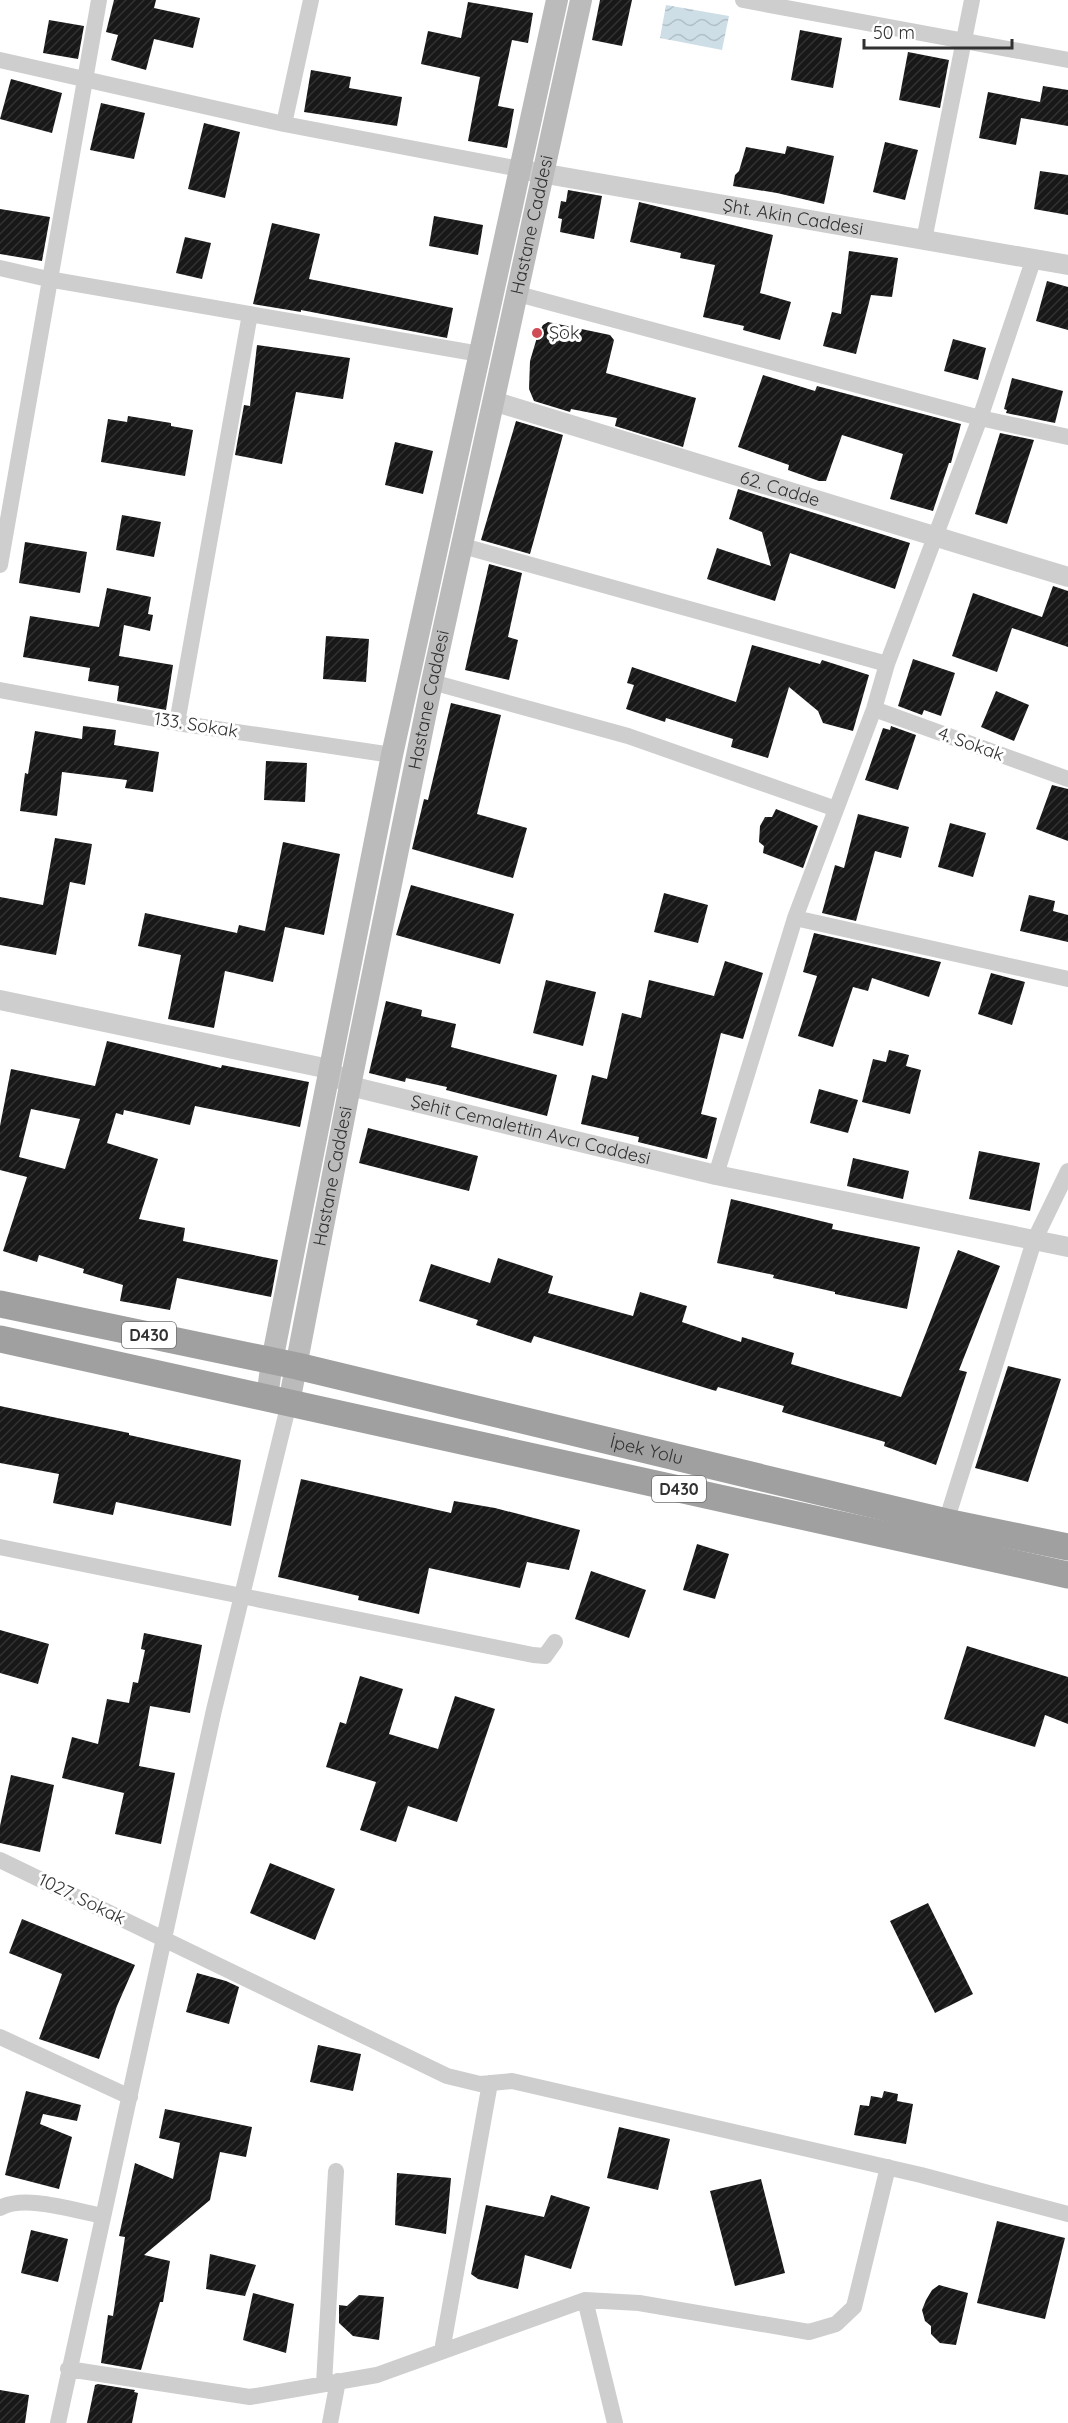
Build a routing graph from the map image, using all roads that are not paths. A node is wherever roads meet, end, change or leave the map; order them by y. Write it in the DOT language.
graph roads {
  1 [pos="99,0"];
  2 [pos="311,0"];
  3 [pos="557,0"];
  4 [pos="581,0"];
  5 [pos="743,0"];
  6 [pos="972,0"];
  7 [pos="965,40"];
  8 [pos="0,60"];
  9 [pos="1068,60"];
  10 [pos="86,80"];
  11 [pos="284,124"];
  12 [pos="531,171"];
  13 [pos="924,240"];
  14 [pos="1034,258"];
  15 [pos="1068,265"];
  16 [pos="0,268"];
  17 [pos="48,279"];
  18 [pos="518,294"];
  19 [pos="250,314"];
  20 [pos="480,354"];
  21 [pos="492,401"];
  22 [pos="980,418"];
  23 [pos="1068,437"];
  24 [pos="937,535"];
  25 [pos="463,546"];
  26 [pos="0,565"];
  27 [pos="1068,577"];
  28 [pos="887,664"];
  29 [pos="432,682"];
  30 [pos="0,690"];
  31 [pos="874,709"];
  32 [pos="177,723"];
  33 [pos="392,755"];
  34 [pos="1068,779"];
  35 [pos="836,809"];
  36 [pos="795,918"];
  37 [pos="1068,979"];
  38 [pos="0,1000"];
  39 [pos="329,1068"];
  40 [pos="350,1086"];
  41 [pos="1068,1171"];
  42 [pos="716,1175"];
  43 [pos="1034,1241"];
  44 [pos="1068,1247"];
  45 [pos="0,1304"];
  46 [pos="0,1339"];
  47 [pos="285,1363"];
  48 [pos="278,1400"];
  49 [pos="946,1522"];
  50 [pos="0,1547"];
  51 [pos="1068,1547"];
  52 [pos="1068,1575"];
  53 [pos="241,1597"];
  54 [pos="555,1642"];
  55 [pos="0,1860"];
  56 [pos="164,1939"];
  57 [pos="0,2037"];
  58 [pos="490,2083"];
  59 [pos="130,2097"];
  60 [pos="888,2167"];
  61 [pos="336,2171"];
  62 [pos="0,2208"];
  63 [pos="1068,2214"];
  64 [pos="103,2216"];
  65 [pos="585,2300"];
  66 [pos="442,2351"];
  67 [pos="68,2369"];
  68 [pos="331,2383"];
  69 [pos="58,2423"];
  70 [pos="330,2423"];
  71 [pos="615,2423"];
  1 -- 10 [label="street"];
  2 -- 11 [label="street"];
  3 -- 12 [label="main road, Hastane Caddesi"];
  4 -- 12 [label="main road, Hastane Caddesi"];
  5 -- 7 [label="street"];
  6 -- 7 [label="street"];
  7 -- 9 [label="street"];
  7 -- 13 [label="street"];
  8 -- 10 [label="street"];
  10 -- 11 [label="street"];
  10 -- 17 [label="street"];
  11 -- 12 [label="street"];
  12 -- 13 [label="street, Şht. Akin Caddesi"];
  12 -- 18 [label="main road, Hastane Caddesi"];
  12 -- 20 [label="main road, Hastane Caddesi"];
  13 -- 14 [label="street, Şht. Akin Caddesi"];
  14 -- 15 [label="street, Şht. Akin Caddesi"];
  14 -- 22 [label="street"];
  16 -- 17 [label="street"];
  17 -- 19 [label="street"];
  17 -- 26 [label="street"];
  18 -- 21 [label="main road, Hastane Caddesi"];
  18 -- 22 [label="street"];
  19 -- 20 [label="street"];
  19 -- 32 [label="street"];
  20 -- 33 [label="main road, Hastane Caddesi"];
  21 -- 24 [label="street, 62. Cadde"];
  21 -- 25 [label="main road, Hastane Caddesi"];
  22 -- 23 [label="street"];
  22 -- 24 [label="street"];
  24 -- 27 [label="street, 62. Cadde"];
  24 -- 28 [label="street"];
  25 -- 28 [label="street"];
  25 -- 29 [label="main road, Hastane Caddesi"];
  28 -- 31 [label="street"];
  29 -- 35 [label="street"];
  29 -- 40 [label="main road, Hastane Caddesi"];
  30 -- 32 [label="street, 133. Sokak"];
  31 -- 34 [label="street, 4. Sokak"];
  31 -- 35 [label="street"];
  32 -- 33 [label="street, 133. Sokak"];
  33 -- 39 [label="main road, Hastane Caddesi"];
  35 -- 36 [label="street"];
  36 -- 37 [label="street"];
  36 -- 42 [label="street"];
  38 -- 39 [label="street, Şehit Cemalettin Avcı Caddesi"];
  39 -- 40 [label="street, Şehit Cemalettin Avcı Caddesi"];
  39 -- 47 [label="main road, Hastane Caddesi"];
  40 -- 42 [label="street, Şehit Cemalettin Avcı Caddesi"];
  40 -- 47 [label="main road, Hastane Caddesi"];
  41 -- 43 [label="street"];
  42 -- 43 [label="street, Şehit Cemalettin Avcı Caddesi"];
  43 -- 44 [label="street, Şehit Cemalettin Avcı Caddesi"];
  43 -- 49 [label="street"];
  45 -- 47 [label="highway, D430"];
  46 -- 48 [label="highway, D430"];
  47 -- 48 [label="main road, Hastane Caddesi"];
  47 -- 49 [label="highway, İpek Yolu / D430"];
  48 -- 52 [label="highway, D430"];
  48 -- 53 [label="street"];
  49 -- 51 [label="highway, İpek Yolu / D430"];
  50 -- 53 [label="street"];
  53 -- 54 [label="street"];
  53 -- 56 [label="street"];
  55 -- 56 [label="street, 1027. Sokak"];
  56 -- 58 [label="street, 1027. Sokak"];
  56 -- 59 [label="street"];
  57 -- 59 [label="street"];
  58 -- 60 [label="street, 1027. Sokak"];
  58 -- 66 [label="street"];
  59 -- 64 [label="street"];
  60 -- 63 [label="street, 1027. Sokak"];
  60 -- 65 [label="street"];
  61 -- 68 [label="street"];
  62 -- 64 [label="street"];
  64 -- 67 [label="street"];
  65 -- 66 [label="street"];
  65 -- 71 [label="street"];
  66 -- 68 [label="street"];
  67 -- 68 [label="street"];
  67 -- 69 [label="street"];
  68 -- 70 [label="street"];
}
